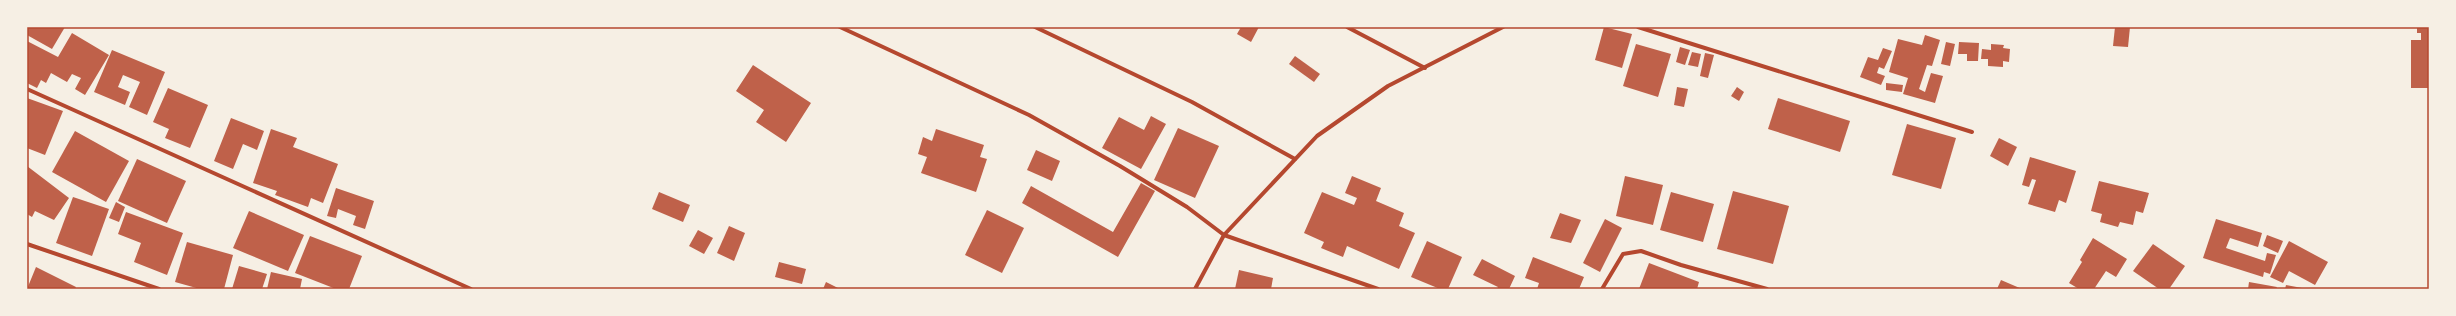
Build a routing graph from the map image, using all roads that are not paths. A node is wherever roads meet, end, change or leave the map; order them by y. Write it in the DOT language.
graph roads {
  1 [pos="840,27"];
  2 [pos="1035,27"];
  3 [pos="1347,27"];
  4 [pos="1504,27"];
  5 [pos="1638,27"];
  6 [pos="1425,68"];
  7 [pos="27,89"];
  8 [pos="1972,132"];
  9 [pos="1295,159"];
  10 [pos="1224,235"];
  11 [pos="27,244"];
  12 [pos="159,289"];
  13 [pos="471,289"];
  14 [pos="1195,289"];
  15 [pos="1378,289"];
  16 [pos="1602,289"];
  17 [pos="1767,289"];
  1 -- 10 [label="street"];
  2 -- 9 [label="street"];
  3 -- 6 [label="street"];
  4 -- 6 [label="street"];
  5 -- 8 [label="street"];
  6 -- 9 [label="street"];
  7 -- 13 [label="street"];
  9 -- 10 [label="street"];
  10 -- 14 [label="street"];
  10 -- 15 [label="street"];
  11 -- 12 [label="street"];
  16 -- 17 [label="street"];
}
